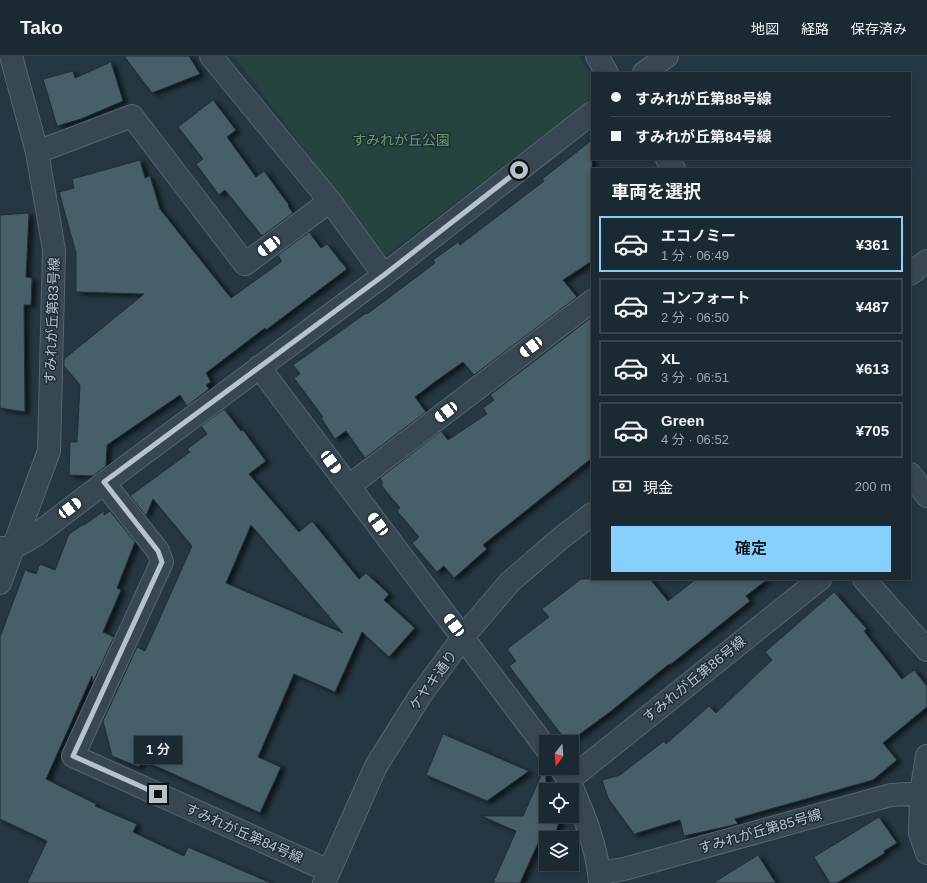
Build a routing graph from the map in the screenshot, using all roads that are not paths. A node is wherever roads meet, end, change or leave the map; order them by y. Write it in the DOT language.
graph roads {
  1 [pos="12,56"];
  2 [pos="211,56"];
  3 [pos="597,56"];
  4 [pos="667,56"];
  5 [pos="606,72"];
  6 [pos="645,72"];
  7 [pos="591,114"];
  8 [pos="37,152"];
  9 [pos="330,201"];
  10 [pos="927,261"];
  11 [pos="911,273"];
  12 [pos="384,275"];
  13 [pos="591,302"];
  14 [pos="259,367"];
  15 [pos="911,475"];
  16 [pos="104,482"];
  17 [pos="349,486"];
  18 [pos="926,494"];
  19 [pos="591,515"];
  20 [pos="6,548"];
  21 [pos="819,580"];
  22 [pos="865,580"];
  23 [pos="0,583"];
  24 [pos="464,637"];
  25 [pos="927,650"];
  26 [pos="539,739"];
  27 [pos="927,756"];
  28 [pos="579,763"];
  29 [pos="565,775"];
  30 [pos="924,793"];
  31 [pos="927,853"];
  32 [pos="327,877"];
  33 [pos="600,878"];
  1 -- 8 [label="street, すみれが丘第83号線"];
  2 -- 9 [label="street"];
  3 -- 5 [label="street"];
  4 -- 6 [label="street"];
  7 -- 12 [label="street"];
  8 -- 9 [label="street"];
  8 -- 20 [label="street, すみれが丘第83号線"];
  9 -- 12 [label="street"];
  10 -- 11 [label="street"];
  12 -- 14 [label="street"];
  13 -- 17 [label="street"];
  14 -- 16 [label="street"];
  14 -- 17 [label="street"];
  15 -- 18 [label="street"];
  16 -- 20 [label="street"];
  16 -- 32 [label="street, すみれが丘第84号線"];
  17 -- 24 [label="street"];
  19 -- 24 [label="street, ケヤキ通り"];
  20 -- 23 [label="street, すみれが丘第83号線"];
  21 -- 28 [label="street, すみれが丘第86号線"];
  22 -- 25 [label="street"];
  24 -- 26 [label="street"];
  24 -- 32 [label="street, ケヤキ通り"];
  27 -- 30 [label="street"];
  29 -- 33 [label="street"];
  30 -- 31 [label="street"];
  30 -- 33 [label="street, すみれが丘第85号線"];
}
